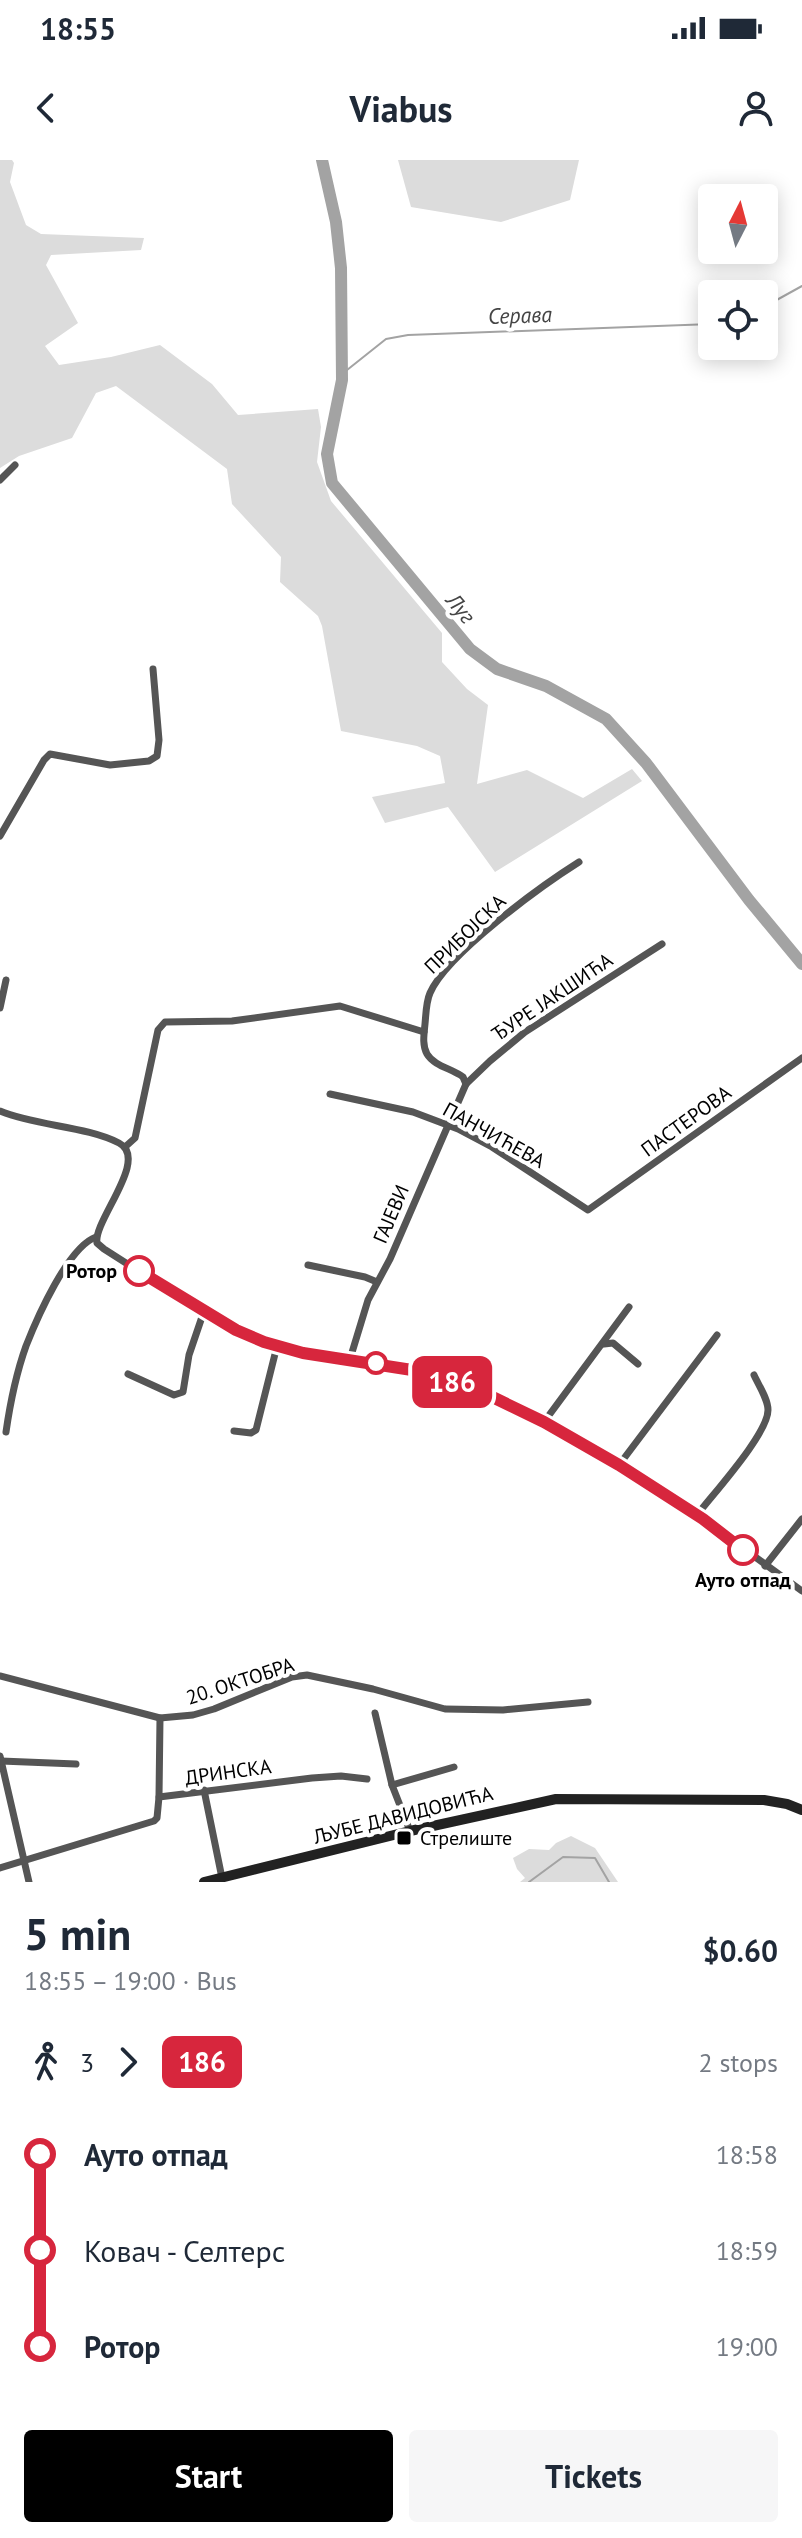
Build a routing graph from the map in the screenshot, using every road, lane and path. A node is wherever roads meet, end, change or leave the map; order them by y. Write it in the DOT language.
graph roads {
  1 [pos="15,465"];
  2 [pos="0,480"];
  3 [pos="153,669"];
  4 [pos="0,836"];
  5 [pos="579,862"];
  6 [pos="662,944"];
  7 [pos="6,980"];
  8 [pos="0,1008"];
  9 [pos="424,1032"];
  10 [pos="802,1058"];
  11 [pos="466,1084"];
  12 [pos="330,1094"];
  13 [pos="0,1111"];
  14 [pos="447,1125"];
  15 [pos="125,1147"];
  16 [pos="588,1210"];
  17 [pos="96,1237"];
  18 [pos="308,1265"];
  19 [pos="377,1282"];
  20 [pos="629,1307"];
  21 [pos="204,1311"];
  22 [pos="717,1335"];
  23 [pos="604,1344"];
  24 [pos="277,1346"];
  25 [pos="350,1359"];
  26 [pos="638,1364"];
  27 [pos="128,1374"];
  28 [pos="754,1375"];
  29 [pos="544,1422"];
  30 [pos="234,1431"];
  31 [pos="6,1432"];
  32 [pos="619,1465"];
  33 [pos="697,1515"];
  34 [pos="802,1519"];
  35 [pos="765,1566"];
  36 [pos="802,1591"];
  37 [pos="0,1676"];
  38 [pos="588,1702"];
  39 [pos="375,1713"];
  40 [pos="160,1718"];
  41 [pos="1,1759"];
  42 [pos="76,1764"];
  43 [pos="454,1767"];
  44 [pos="367,1779"];
  45 [pos="392,1785"];
  46 [pos="204,1790"];
  47 [pos="159,1797"];
  48 [pos="802,1810"];
  49 [pos="410,1831"];
  50 [pos="23,1861"];
  51 [pos="0,1868"];
  52 [pos="222,1878"];
  53 [pos="29,1882"];
  54 [pos="204,1882"];
  1 -- 2 [label="street"];
  3 -- 4 [label="street"];
  5 -- 9 [label="street, ПРИБОЈСКА"];
  6 -- 11 [label="street, ЂУРЕ ЈАКШИЋА"];
  7 -- 8 [label="street"];
  9 -- 11 [label="street"];
  9 -- 15 [label="street"];
  10 -- 16 [label="street, ПАСТЕРОВА"];
  11 -- 14 [label="street, ГАЈЕВИ"];
  12 -- 14 [label="street, ПАНЧИЋЕВА"];
  13 -- 15 [label="street"];
  14 -- 16 [label="street, ПАНЧИЋЕВА"];
  14 -- 19 [label="street, ГАЈЕВИ"];
  15 -- 17 [label="street"];
  17 -- 21 [label="street"];
  17 -- 31 [label="street"];
  18 -- 19 [label="street"];
  19 -- 25 [label="street, ГАЈЕВИ"];
  20 -- 23 [label="street"];
  21 -- 24 [label="street"];
  21 -- 27 [label="street"];
  22 -- 32 [label="street"];
  23 -- 26 [label="street"];
  23 -- 29 [label="street"];
  24 -- 25 [label="street"];
  24 -- 30 [label="street"];
  25 -- 29 [label="street"];
  28 -- 33 [label="street"];
  29 -- 32 [label="street"];
  32 -- 33 [label="street"];
  33 -- 35 [label="street"];
  34 -- 35 [label="street"];
  35 -- 36 [label="street"];
  37 -- 40 [label="street, 20. ОКТОБРА"];
  38 -- 40 [label="street, 20. ОКТОБРА"];
  39 -- 45 [label="street"];
  40 -- 47 [label="street"];
  41 -- 42 [label="street"];
  41 -- 50 [label="street"];
  43 -- 45 [label="street"];
  44 -- 46 [label="street, ДРИНСКА"];
  45 -- 49 [label="street"];
  46 -- 47 [label="street, ДРИНСКА"];
  46 -- 52 [label="street"];
  47 -- 50 [label="street, ДРИНСКА"];
  48 -- 49 [label="main road, ЉУБЕ ДАВИДОВИЋА"];
  49 -- 52 [label="main road, ЉУБЕ ДАВИДОВИЋА"];
  50 -- 51 [label="street"];
  50 -- 53 [label="street"];
  52 -- 54 [label="main road, ЉУБЕ ДАВИДОВИЋА"];
}
